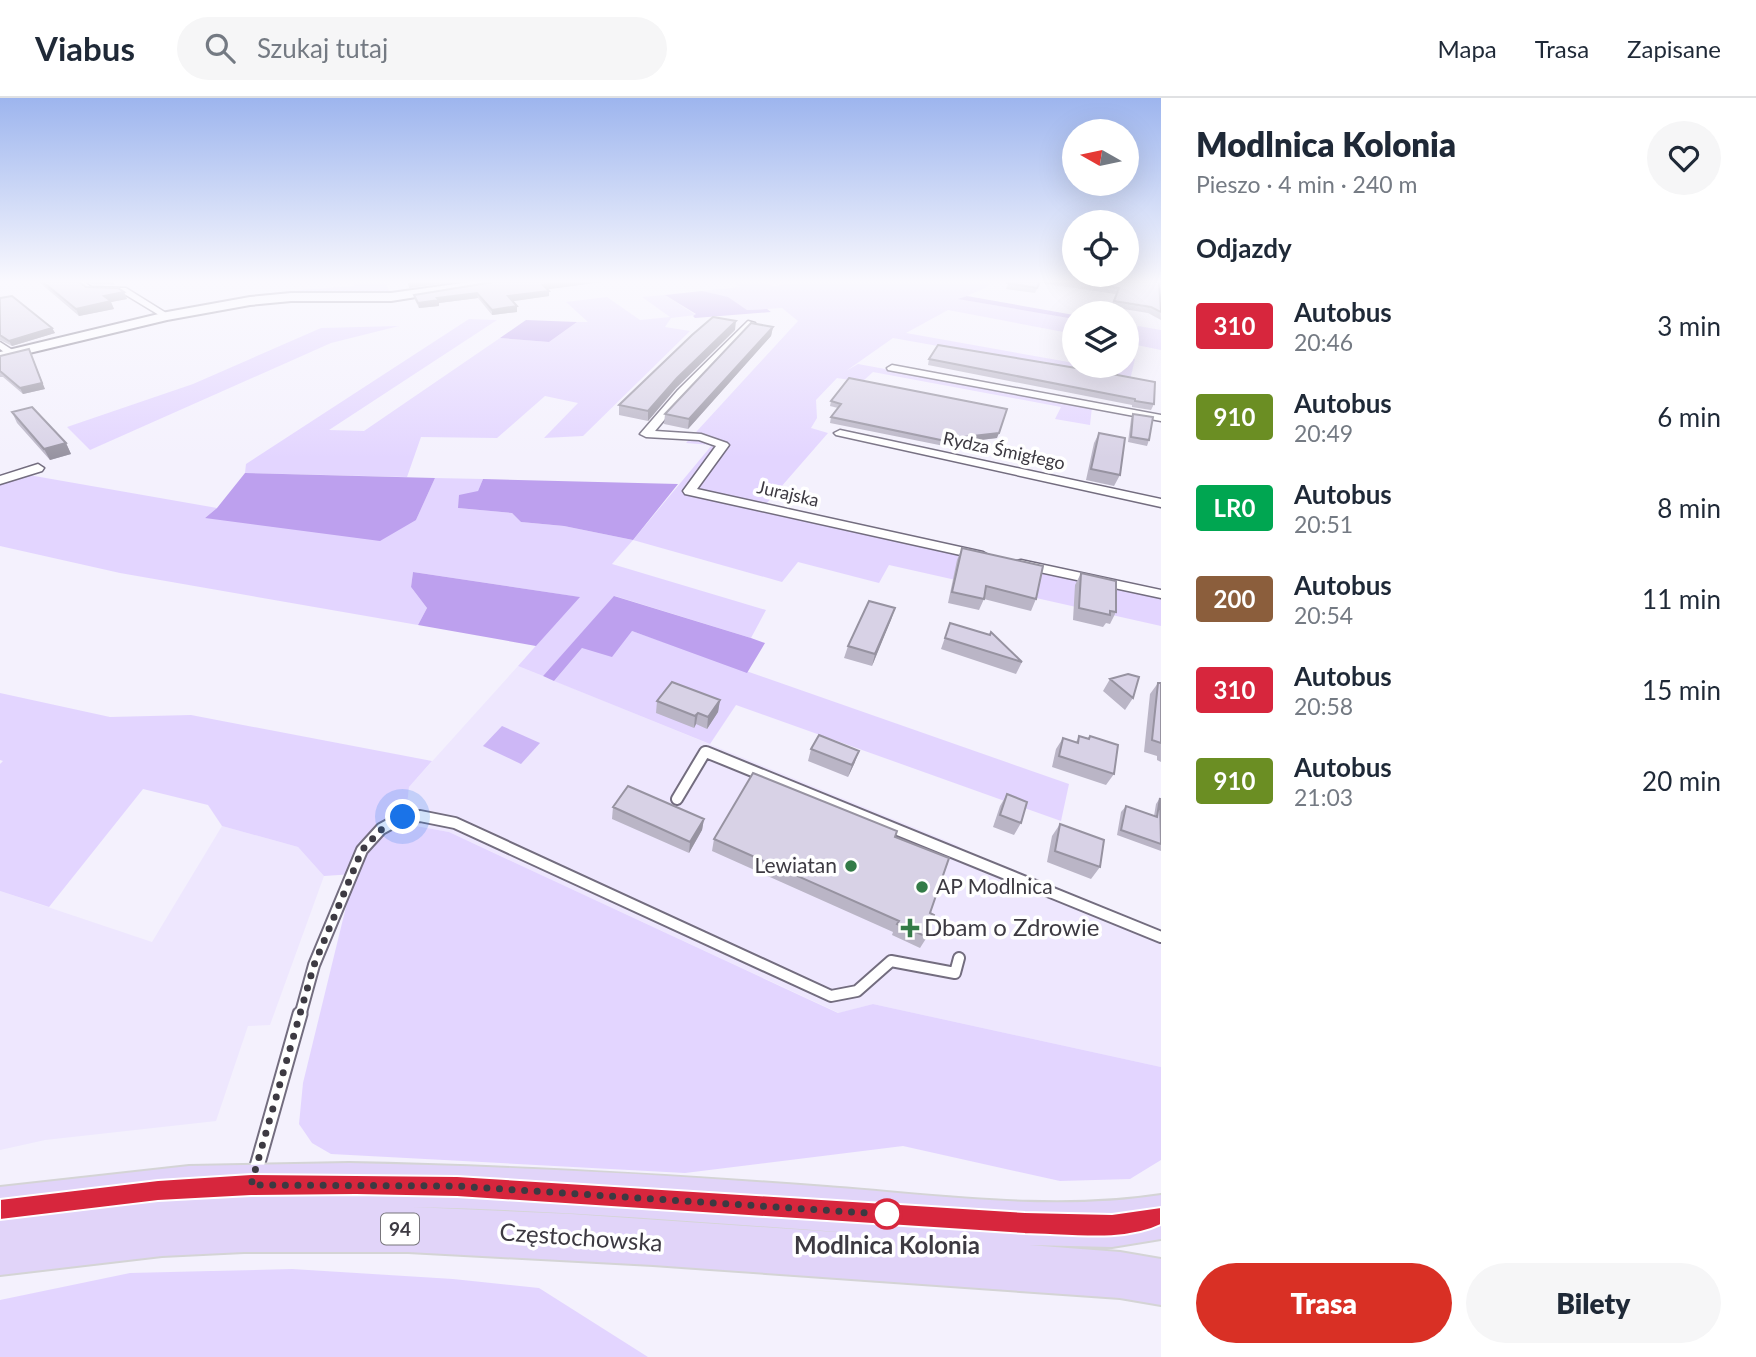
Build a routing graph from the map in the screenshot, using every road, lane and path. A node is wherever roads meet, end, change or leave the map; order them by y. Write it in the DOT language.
graph roads {
  1 [pos="52,341"];
  2 [pos="733,341"];
  3 [pos="4,351"];
  4 [pos="892,368"];
  5 [pos="1161,418"];
  6 [pos="840,433"];
  7 [pos="38,468"];
  8 [pos="0,481"];
  9 [pos="1161,503"];
  10 [pos="1161,594"];
  11 [pos="677,799"];
  12 [pos="1161,937"];
  13 [pos="959,958"];
  14 [pos="251,1185"];
  15 [pos="0,1209"];
  16 [pos="1161,1217"];
  17 [pos="0,1252"];
  18 [pos="1161,1282"];
  1 -- 3 [label="street"];
  2 -- 10 [label="street, Jurajska"];
  4 -- 5 [label="street"];
  6 -- 9 [label="street, Rydza Śmigłego"];
  7 -- 8 [label="street"];
  11 -- 12 [label="lane"];
  13 -- 14 [label="lane"];
  14 -- 15 [label="main road, Częstochowska / 94"];
  14 -- 16 [label="main road, Częstochowska / 94"];
  17 -- 18 [label="main road, Częstochowska / 94"];
}
